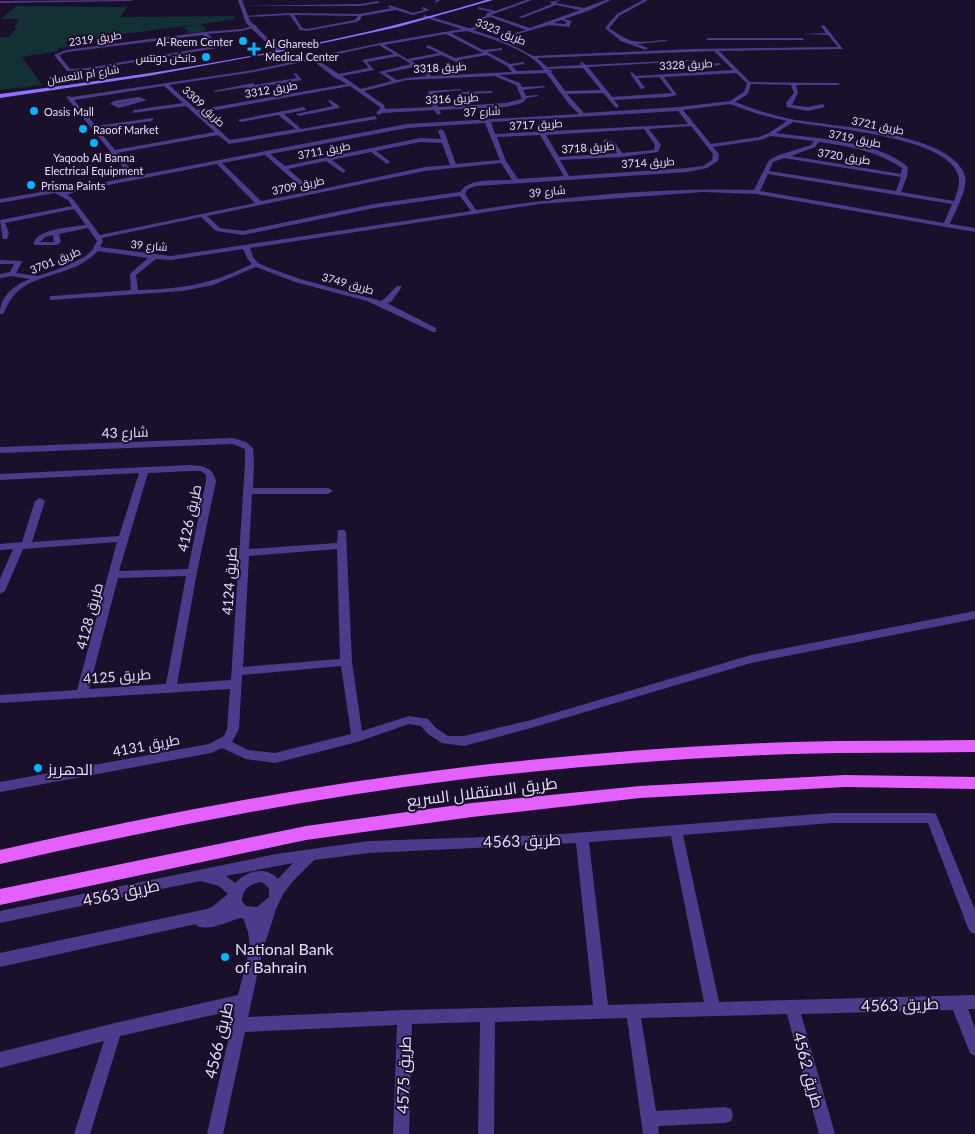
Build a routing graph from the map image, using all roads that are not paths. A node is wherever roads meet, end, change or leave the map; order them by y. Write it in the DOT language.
graph roads {
  1 [pos="131,0"];
  2 [pos="480,0"];
  3 [pos="491,0"];
  4 [pos="512,0"];
  5 [pos="530,0"];
  6 [pos="646,0"];
  7 [pos="51,1"];
  8 [pos="376,1"];
  9 [pos="610,1"];
  10 [pos="0,2"];
  11 [pos="8,2"];
  12 [pos="277,2"];
  13 [pos="310,2"];
  14 [pos="344,2"];
  15 [pos="557,2"];
  16 [pos="240,3"];
  17 [pos="523,5"];
  18 [pos="598,5"];
  19 [pos="45,6"];
  20 [pos="502,6"];
  21 [pos="512,6"];
  22 [pos="607,7"];
  23 [pos="0,8"];
  24 [pos="423,8"];
  25 [pos="479,8"];
  26 [pos="395,9"];
  27 [pos="530,9"];
  28 [pos="616,9"];
  29 [pos="586,10"];
  30 [pos="625,10"];
  31 [pos="538,11"];
  32 [pos="495,12"];
  33 [pos="595,12"];
  34 [pos="291,14"];
  35 [pos="360,15"];
  36 [pos="573,15"];
  37 [pos="429,16"];
  38 [pos="582,16"];
  39 [pos="488,17"];
  40 [pos="521,17"];
  41 [pos="442,18"];
  42 [pos="477,20"];
  43 [pos="560,20"];
  44 [pos="449,21"];
  45 [pos="414,22"];
  46 [pos="504,22"];
  47 [pos="252,24"];
  48 [pos="496,24"];
  49 [pos="548,24"];
  50 [pos="823,26"];
  51 [pos="241,28"];
  52 [pos="471,28"];
  53 [pos="427,29"];
  54 [pos="232,30"];
  55 [pos="531,30"];
  56 [pos="204,33"];
  57 [pos="447,33"];
  58 [pos="438,34"];
  59 [pos="830,34"];
  60 [pos="384,36"];
  61 [pos="500,37"];
  62 [pos="708,39"];
  63 [pos="768,39"];
  64 [pos="394,41"];
  65 [pos="666,41"];
  66 [pos="630,43"];
  67 [pos="380,44"];
  68 [pos="428,46"];
  69 [pos="278,47"];
  70 [pos="500,49"];
  71 [pos="776,49"];
  72 [pos="694,50"];
  73 [pos="652,51"];
  74 [pos="485,53"];
  75 [pos="716,53"];
  76 [pos="294,54"];
  77 [pos="443,54"];
  78 [pos="398,55"];
  79 [pos="681,55"];
  80 [pos="504,56"];
  81 [pos="536,57"];
  82 [pos="629,57"];
  83 [pos="312,58"];
  84 [pos="495,58"];
  85 [pos="303,60"];
  86 [pos="407,60"];
  87 [pos="454,60"];
  88 [pos="580,60"];
  89 [pos="688,61"];
  90 [pos="664,62"];
  91 [pos="522,63"];
  92 [pos="624,64"];
  93 [pos="635,64"];
  94 [pos="720,64"];
  95 [pos="416,65"];
  96 [pos="464,65"];
  97 [pos="509,65"];
  98 [pos="232,66"];
  99 [pos="585,66"];
  100 [pos="693,66"];
  101 [pos="254,71"];
  102 [pos="550,71"];
  103 [pos="738,71"];
  104 [pos="590,72"];
  105 [pos="240,73"];
  106 [pos="516,73"];
  107 [pos="582,73"];
  108 [pos="699,73"];
  109 [pos="296,74"];
  110 [pos="497,74"];
  111 [pos="176,75"];
  112 [pos="336,76"];
  113 [pos="455,76"];
  114 [pos="660,76"];
  115 [pos="636,77"];
  116 [pos="430,78"];
  117 [pos="396,81"];
  118 [pos="185,82"];
  119 [pos="270,83"];
  120 [pos="749,83"];
  121 [pos="161,84"];
  122 [pos="349,84"];
  123 [pos="793,84"];
  124 [pos="838,84"];
  125 [pos="246,87"];
  126 [pos="544,87"];
  127 [pos="521,88"];
  128 [pos="643,88"];
  129 [pos="359,91"];
  130 [pos="461,91"];
  131 [pos="604,91"];
  132 [pos="253,92"];
  133 [pos="491,92"];
  134 [pos="564,93"];
  135 [pos="0,94"];
  136 [pos="221,96"];
  137 [pos="258,96"];
  138 [pos="288,96"];
  139 [pos="536,96"];
  140 [pos="666,96"];
  141 [pos="526,97"];
  142 [pos="611,99"];
  143 [pos="263,100"];
  144 [pos="293,100"];
  145 [pos="330,101"];
  146 [pos="520,102"];
  147 [pos="731,102"];
  148 [pos="127,104"];
  149 [pos="187,104"];
  150 [pos="672,104"];
  151 [pos="299,105"];
  152 [pos="494,106"];
  153 [pos="573,106"];
  154 [pos="616,106"];
  155 [pos="823,106"];
  156 [pos="524,108"];
  157 [pos="437,109"];
  158 [pos="679,109"];
  159 [pos="306,110"];
  160 [pos="143,111"];
  161 [pos="382,111"];
  162 [pos="134,112"];
  163 [pos="196,112"];
  164 [pos="498,114"];
  165 [pos="604,114"];
  166 [pos="281,115"];
  167 [pos="580,115"];
  168 [pos="439,117"];
  169 [pos="553,117"];
  170 [pos="241,120"];
  171 [pos="487,120"];
  172 [pos="791,120"];
  173 [pos="142,121"];
  174 [pos="375,123"];
  175 [pos="690,125"];
  176 [pos="314,127"];
  177 [pos="645,127"];
  178 [pos="95,128"];
  179 [pos="300,130"];
  180 [pos="385,130"];
  181 [pos="441,131"];
  182 [pos="546,131"];
  183 [pos="218,133"];
  184 [pos="369,133"];
  185 [pos="771,134"];
  186 [pos="324,135"];
  187 [pos="494,136"];
  188 [pos="259,138"];
  189 [pos="175,140"];
  190 [pos="445,140"];
  191 [pos="606,140"];
  192 [pos="817,141"];
  193 [pos="268,145"];
  194 [pos="710,146"];
  195 [pos="851,146"];
  196 [pos="361,147"];
  197 [pos="183,148"];
  198 [pos="370,151"];
  199 [pos="113,152"];
  200 [pos="330,152"];
  201 [pos="266,153"];
  202 [pos="621,155"];
  203 [pos="847,155"];
  204 [pos="781,156"];
  205 [pos="336,157"];
  206 [pos="327,159"];
  207 [pos="556,159"];
  208 [pos="504,161"];
  209 [pos="218,162"];
  210 [pos="387,162"];
  211 [pos="453,165"];
  212 [pos="284,168"];
  213 [pos="344,171"];
  214 [pos="766,172"];
  215 [pos="131,175"];
  216 [pos="904,176"];
  217 [pos="567,177"];
  218 [pos="516,180"];
  219 [pos="75,188"];
  220 [pos="58,192"];
  221 [pos="756,192"];
  222 [pos="312,193"];
  223 [pos="898,193"];
  224 [pos="462,194"];
  225 [pos="70,199"];
  226 [pos="0,200"];
  227 [pos="954,203"];
  228 [pos="260,204"];
  229 [pos="0,206"];
  230 [pos="76,208"];
  231 [pos="474,211"];
  232 [pos="203,216"];
  233 [pos="0,222"];
  234 [pos="947,224"];
  235 [pos="90,226"];
  236 [pos="975,230"];
  237 [pos="56,233"];
  238 [pos="98,237"];
  239 [pos="3,238"];
  240 [pos="0,245"];
  241 [pos="246,247"];
  242 [pos="96,251"];
  243 [pos="154,257"];
  244 [pos="0,262"];
  245 [pos="256,264"];
  246 [pos="12,274"];
  247 [pos="0,276"];
  248 [pos="38,278"];
  249 [pos="399,288"];
  250 [pos="135,292"];
  251 [pos="53,298"];
  252 [pos="379,304"];
  253 [pos="0,312"];
  254 [pos="433,330"];
  255 [pos="249,448"];
  256 [pos="0,450"];
  257 [pos="144,471"];
  258 [pos="0,477"];
  259 [pos="247,491"];
  260 [pos="328,491"];
  261 [pos="40,501"];
  262 [pos="341,532"];
  263 [pos="123,539"];
  264 [pos="0,546"];
  265 [pos="22,546"];
  266 [pos="340,546"];
  267 [pos="245,553"];
  268 [pos="192,572"];
  269 [pos="114,575"];
  270 [pos="0,592"];
  271 [pos="975,615"];
  272 [pos="346,662"];
  273 [pos="236,678"];
  274 [pos="171,687"];
  275 [pos="82,693"];
  276 [pos="0,699"];
  277 [pos="357,737"];
  278 [pos="223,743"];
  279 [pos="975,746"];
  280 [pos="975,783"];
  281 [pos="0,787"];
  282 [pos="676,830"];
  283 [pos="582,837"];
  284 [pos="312,854"];
  285 [pos="0,857"];
  286 [pos="196,876"];
  287 [pos="276,894"];
  288 [pos="235,895"];
  289 [pos="0,897"];
  290 [pos="270,907"];
  291 [pos="244,912"];
  292 [pos="0,917"];
  293 [pos="163,925"];
  294 [pos="975,928"];
  295 [pos="255,953"];
  296 [pos="0,960"];
  297 [pos="245,1001"];
  298 [pos="958,1002"];
  299 [pos="975,1002"];
  300 [pos="792,1007"];
  301 [pos="713,1009"];
  302 [pos="633,1011"];
  303 [pos="601,1012"];
  304 [pos="488,1016"];
  305 [pos="405,1017"];
  306 [pos="240,1025"];
  307 [pos="115,1030"];
  308 [pos="975,1048"];
  309 [pos="0,1060"];
  310 [pos="725,1115"];
  311 [pos="650,1126"];
  312 [pos="82,1134"];
  313 [pos="214,1134"];
  314 [pos="401,1134"];
  315 [pos="486,1134"];
  316 [pos="827,1134"];
  1 -- 7 [label="street"];
  2 -- 37 [label="main road"];
  3 -- 41 [label="main road, شارع ام النعسان"];
  4 -- 17 [label="street"];
  5 -- 17 [label="street"];
  6 -- 30 [label="street"];
  7 -- 11 [label="street"];
  7 -- 19 [label="street"];
  8 -- 14 [label="street"];
  8 -- 26 [label="street"];
  9 -- 18 [label="street"];
  10 -- 11 [label="street"];
  11 -- 23 [label="street"];
  12 -- 13 [label="street"];
  12 -- 16 [label="street"];
  13 -- 14 [label="street"];
  15 -- 29 [label="street"];
  15 -- 31 [label="street"];
  16 -- 47 [label="street"];
  17 -- 21 [label="street"];
  18 -- 22 [label="street"];
  18 -- 29 [label="street"];
  20 -- 21 [label="street"];
  21 -- 32 [label="street"];
  24 -- 26 [label="street"];
  25 -- 32 [label="street"];
  26 -- 35 [label="street"];
  27 -- 31 [label="street"];
  28 -- 30 [label="street"];
  29 -- 33 [label="street"];
  29 -- 36 [label="street"];
  30 -- 66 [label="street"];
  31 -- 40 [label="street"];
  32 -- 39 [label="street"];
  34 -- 35 [label="street, طريق 2319"];
  34 -- 35 [label="street"];
  34 -- 47 [label="street, طريق 2319"];
  36 -- 38 [label="street"];
  36 -- 43 [label="street"];
  37 -- 41 [label="main road, شارع ام النعسان"];
  37 -- 44 [label="street, طريق 3323"];
  37 -- 45 [label="main road, شارع ام النعسان"];
  37 -- 69 [label="main road, شارع ام النعسان"];
  39 -- 42 [label="street"];
  39 -- 46 [label="street"];
  41 -- 44 [label="main road"];
  41 -- 45 [label="main road"];
  41 -- 52 [label="street, طريق 3323"];
  43 -- 49 [label="street"];
  43 -- 49 [label="street"];
  44 -- 52 [label="street, طريق 3323"];
  45 -- 69 [label="main road, شارع ام النعسان"];
  46 -- 48 [label="street"];
  46 -- 55 [label="street"];
  47 -- 51 [label="street"];
  47 -- 54 [label="street, طريق 2319"];
  47 -- 69 [label="street"];
  49 -- 55 [label="street"];
  50 -- 59 [label="street"];
  51 -- 54 [label="street, طريق 2319"];
  52 -- 57 [label="street"];
  52 -- 61 [label="street, طريق 3323"];
  53 -- 58 [label="street"];
  54 -- 56 [label="street, طريق 2319"];
  55 -- 61 [label="street"];
  56 -- 56 [label="street, طريق 2319"];
  57 -- 58 [label="street"];
  57 -- 74 [label="street"];
  58 -- 64 [label="street"];
  59 -- 63 [label="street"];
  59 -- 71 [label="street"];
  60 -- 64 [label="street"];
  61 -- 81 [label="street, طريق 3323"];
  61 -- 81 [label="street, طريق 3323"];
  62 -- 63 [label="street"];
  63 -- 71 [label="street"];
  64 -- 67 [label="street"];
  65 -- 66 [label="street"];
  66 -- 73 [label="street"];
  67 -- 78 [label="street"];
  67 -- 83 [label="street"];
  68 -- 77 [label="street"];
  69 -- 135 [label="main road, شارع ام النعسان"];
  69 -- 135 [label="main road, شارع ام النعسان"];
  70 -- 74 [label="street"];
  71 -- 75 [label="street"];
  72 -- 73 [label="street"];
  72 -- 75 [label="street"];
  72 -- 75 [label="street"];
  73 -- 81 [label="street"];
  73 -- 90 [label="street"];
  74 -- 84 [label="street"];
  74 -- 87 [label="street"];
  75 -- 103 [label="street"];
  76 -- 85 [label="street"];
  77 -- 86 [label="street"];
  77 -- 87 [label="street"];
  78 -- 86 [label="street"];
  78 -- 112 [label="street"];
  79 -- 89 [label="street"];
  80 -- 84 [label="street"];
  81 -- 102 [label="street, طريق 3323"];
  82 -- 93 [label="street"];
  83 -- 85 [label="street"];
  83 -- 112 [label="street"];
  84 -- 97 [label="street"];
  85 -- 101 [label="street"];
  86 -- 95 [label="street"];
  87 -- 96 [label="street"];
  88 -- 99 [label="street"];
  89 -- 90 [label="street, طريق 3318"];
  89 -- 100 [label="street"];
  90 -- 93 [label="street, طريق 3318"];
  91 -- 97 [label="street"];
  92 -- 93 [label="street, طريق 3318"];
  92 -- 99 [label="street, طريق 3318"];
  92 -- 115 [label="street"];
  94 -- 100 [label="street"];
  95 -- 116 [label="street"];
  95 -- 117 [label="street"];
  97 -- 106 [label="street"];
  98 -- 105 [label="street"];
  99 -- 102 [label="street, طريق 3318"];
  99 -- 104 [label="street"];
  100 -- 108 [label="street"];
  101 -- 105 [label="street"];
  101 -- 119 [label="street"];
  102 -- 106 [label="street, طريق 3318"];
  102 -- 134 [label="street, طريق 3323"];
  103 -- 108 [label="street, طريق 3328"];
  103 -- 120 [label="street"];
  104 -- 107 [label="street"];
  104 -- 131 [label="street"];
  105 -- 118 [label="street"];
  106 -- 110 [label="street, طريق 3318"];
  108 -- 114 [label="street, طريق 3328"];
  109 -- 119 [label="street"];
  110 -- 113 [label="street, طريق 3318"];
  110 -- 127 [label="street"];
  111 -- 118 [label="street"];
  112 -- 122 [label="street"];
  113 -- 116 [label="street, طريق 3318"];
  113 -- 130 [label="street"];
  114 -- 115 [label="street, طريق 3328"];
  114 -- 140 [label="street"];
  115 -- 128 [label="street"];
  116 -- 117 [label="street, طريق 3318"];
  117 -- 129 [label="street, طريق 3318"];
  118 -- 121 [label="street"];
  119 -- 125 [label="street"];
  120 -- 123 [label="street"];
  120 -- 147 [label="street"];
  121 -- 149 [label="street, طريق 3309"];
  121 -- 178 [label="street"];
  122 -- 129 [label="street"];
  122 -- 138 [label="street, طريق 3312"];
  123 -- 124 [label="street"];
  123 -- 155 [label="street"];
  125 -- 132 [label="street"];
  125 -- 136 [label="street"];
  126 -- 127 [label="street"];
  127 -- 141 [label="street"];
  129 -- 161 [label="street"];
  130 -- 133 [label="street"];
  130 -- 157 [label="street"];
  131 -- 134 [label="street"];
  131 -- 142 [label="street"];
  134 -- 153 [label="street, طريق 3323"];
  137 -- 143 [label="street"];
  138 -- 143 [label="street, طريق 3312"];
  138 -- 144 [label="street"];
  139 -- 141 [label="street"];
  140 -- 142 [label="street"];
  140 -- 150 [label="street"];
  141 -- 146 [label="street"];
  142 -- 154 [label="street"];
  143 -- 163 [label="street, طريق 3312"];
  145 -- 159 [label="street"];
  146 -- 152 [label="street, طريق 3316"];
  146 -- 156 [label="street"];
  147 -- 158 [label="street, شارع 37"];
  147 -- 172 [label="street, طريق 3721"];
  148 -- 148 [label="street"];
  148 -- 162 [label="street"];
  149 -- 160 [label="street"];
  149 -- 163 [label="street, طريق 3309"];
  151 -- 159 [label="street"];
  152 -- 157 [label="street, طريق 3316"];
  152 -- 164 [label="street, طريق 3316"];
  153 -- 165 [label="street"];
  153 -- 167 [label="street, طريق 3323"];
  153 -- 169 [label="street"];
  157 -- 161 [label="street, طريق 3316"];
  157 -- 168 [label="street"];
  158 -- 165 [label="street, شارع 37"];
  158 -- 175 [label="street"];
  159 -- 166 [label="street"];
  160 -- 162 [label="street"];
  160 -- 173 [label="street"];
  161 -- 174 [label="street"];
  162 -- 173 [label="street"];
  163 -- 183 [label="street, طريق 3309"];
  165 -- 167 [label="street, شارع 37"];
  166 -- 170 [label="street"];
  166 -- 179 [label="street"];
  167 -- 169 [label="street, شارع 37"];
  169 -- 171 [label="street, شارع 37"];
  171 -- 180 [label="street, شارع 37"];
  171 -- 187 [label="street"];
  172 -- 185 [label="street, طريق 3719"];
  172 -- 227 [label="street, طريق 3721"];
  173 -- 178 [label="street"];
  174 -- 176 [label="street, طريق 3309"];
  174 -- 180 [label="street"];
  174 -- 184 [label="street"];
  175 -- 177 [label="street, طريق 3717"];
  175 -- 194 [label="street"];
  176 -- 179 [label="street, طريق 3309"];
  176 -- 186 [label="street"];
  177 -- 182 [label="street, طريق 3717"];
  177 -- 202 [label="street, طريق 3718"];
  178 -- 199 [label="street"];
  179 -- 188 [label="street, طريق 3309"];
  180 -- 184 [label="street, شارع 37"];
  181 -- 190 [label="street"];
  182 -- 187 [label="street, طريق 3717"];
  182 -- 207 [label="street"];
  183 -- 188 [label="street, طريق 3309"];
  183 -- 189 [label="street"];
  184 -- 201 [label="street, شارع 37"];
  185 -- 192 [label="street, طريق 3719"];
  185 -- 194 [label="street, طريق 3719"];
  187 -- 208 [label="street"];
  188 -- 193 [label="street"];
  189 -- 197 [label="street"];
  189 -- 199 [label="street"];
  190 -- 198 [label="street, طريق 3711"];
  190 -- 211 [label="street"];
  191 -- 202 [label="street, طريق 3718"];
  192 -- 195 [label="street, طريق 3719"];
  192 -- 204 [label="street, طريق 3720"];
  194 -- 217 [label="street, طريق 3714"];
  195 -- 203 [label="street"];
  195 -- 216 [label="street, طريق 3719"];
  196 -- 198 [label="street, طريق 3711"];
  198 -- 205 [label="street, طريق 3711"];
  198 -- 210 [label="street, طريق 3711"];
  199 -- 215 [label="street"];
  200 -- 205 [label="street"];
  201 -- 209 [label="street, شارع 37"];
  201 -- 212 [label="street"];
  202 -- 207 [label="street, طريق 3718"];
  204 -- 214 [label="street, طريق 3720"];
  204 -- 216 [label="street, طريق 3720"];
  205 -- 206 [label="street, طريق 3711"];
  206 -- 212 [label="street, طريق 3711"];
  206 -- 213 [label="street"];
  207 -- 217 [label="street"];
  208 -- 211 [label="street, طريق 3709"];
  208 -- 218 [label="street"];
  209 -- 215 [label="street, شارع 37"];
  209 -- 228 [label="street"];
  211 -- 222 [label="street, طريق 3709"];
  212 -- 222 [label="street"];
  214 -- 221 [label="street, طريق 3720"];
  214 -- 223 [label="street"];
  215 -- 219 [label="street, شارع 37"];
  215 -- 219 [label="street, شارع 37"];
  216 -- 223 [label="street"];
  217 -- 218 [label="street, طريق 3714"];
  218 -- 224 [label="street, طريق 3714"];
  219 -- 220 [label="street"];
  219 -- 225 [label="street"];
  220 -- 225 [label="street"];
  220 -- 226 [label="street"];
  220 -- 229 [label="street"];
  221 -- 231 [label="street, شارع 39"];
  221 -- 234 [label="street, شارع 39"];
  222 -- 228 [label="street, طريق 3709"];
  223 -- 227 [label="street"];
  224 -- 231 [label="street"];
  224 -- 232 [label="street, طريق 3714"];
  225 -- 230 [label="street"];
  227 -- 234 [label="street, طريق 3721"];
  228 -- 232 [label="street, طريق 3709"];
  230 -- 233 [label="street"];
  230 -- 235 [label="street"];
  231 -- 241 [label="street, شارع 39"];
  232 -- 238 [label="street, طريق 3709"];
  233 -- 239 [label="street"];
  234 -- 236 [label="street, شارع 39"];
  235 -- 237 [label="street"];
  235 -- 238 [label="street"];
  238 -- 242 [label="street, طريق 3701"];
  239 -- 240 [label="street"];
  241 -- 243 [label="street, شارع 39"];
  241 -- 245 [label="street"];
  242 -- 243 [label="street, شارع 39"];
  242 -- 248 [label="street, طريق 3701"];
  243 -- 250 [label="street"];
  244 -- 246 [label="street"];
  245 -- 250 [label="street"];
  245 -- 252 [label="street, طريق 3749"];
  246 -- 247 [label="street"];
  246 -- 248 [label="street"];
  248 -- 253 [label="street, طريق 3701"];
  249 -- 252 [label="street"];
  250 -- 251 [label="street"];
  252 -- 254 [label="street, طريق 3749"];
  255 -- 256 [label="street, شارع 43"];
  255 -- 259 [label="street, طريق 4124"];
  257 -- 258 [label="street, طريق 4126"];
  257 -- 263 [label="street, طريق 4128"];
  257 -- 268 [label="street, طريق 4126"];
  259 -- 260 [label="street"];
  259 -- 267 [label="street, طريق 4124"];
  261 -- 265 [label="street"];
  262 -- 266 [label="street"];
  263 -- 265 [label="street"];
  263 -- 269 [label="street, طريق 4128"];
  264 -- 265 [label="street"];
  265 -- 270 [label="street"];
  266 -- 267 [label="street"];
  266 -- 272 [label="street"];
  267 -- 273 [label="street, طريق 4124"];
  268 -- 269 [label="street, طريق 4128"];
  268 -- 274 [label="street, طريق 4126"];
  269 -- 275 [label="street, طريق 4128"];
  271 -- 277 [label="street"];
  272 -- 273 [label="street, طريق 4125"];
  272 -- 277 [label="street"];
  273 -- 274 [label="street, طريق 4125"];
  273 -- 278 [label="street"];
  274 -- 275 [label="street, طريق 4125"];
  275 -- 276 [label="street, طريق 4125"];
  277 -- 278 [label="street"];
  278 -- 281 [label="street, طريق 4131"];
  279 -- 285 [label="main road, طريق الاستقلال السريع"];
  280 -- 289 [label="main road, طريق الاستقلال السريع"];
  282 -- 283 [label="street, طريق 4563"];
  282 -- 294 [label="street, طريق 4563"];
  282 -- 301 [label="street"];
  283 -- 284 [label="street, طريق 4563"];
  283 -- 303 [label="street"];
  284 -- 286 [label="street, طريق 4563"];
  284 -- 287 [label="street"];
  286 -- 288 [label="street"];
  286 -- 292 [label="street, طريق 4563"];
  287 -- 288 [label="street"];
  287 -- 290 [label="street"];
  288 -- 291 [label="street"];
  288 -- 293 [label="street"];
  290 -- 291 [label="street"];
  290 -- 295 [label="street, طريق 4566"];
  291 -- 293 [label="street"];
  291 -- 295 [label="street, طريق 4566"];
  293 -- 296 [label="street"];
  295 -- 297 [label="street, طريق 4566"];
  297 -- 306 [label="street, طريق 4566"];
  297 -- 307 [label="street"];
  298 -- 299 [label="street, طريق 4563"];
  298 -- 300 [label="street, طريق 4563"];
  298 -- 308 [label="street, طريق 4563"];
  300 -- 301 [label="street, طريق 4563"];
  300 -- 316 [label="street, طريق 4562"];
  301 -- 302 [label="street, طريق 4563"];
  302 -- 303 [label="street, طريق 4563"];
  302 -- 311 [label="street"];
  303 -- 304 [label="street, طريق 4563"];
  304 -- 305 [label="street, طريق 4563"];
  304 -- 315 [label="street"];
  305 -- 306 [label="street, طريق 4563"];
  305 -- 314 [label="street, طريق 4575"];
  306 -- 313 [label="street, طريق 4566"];
  307 -- 309 [label="street"];
  307 -- 312 [label="street"];
  310 -- 311 [label="street"];
}
